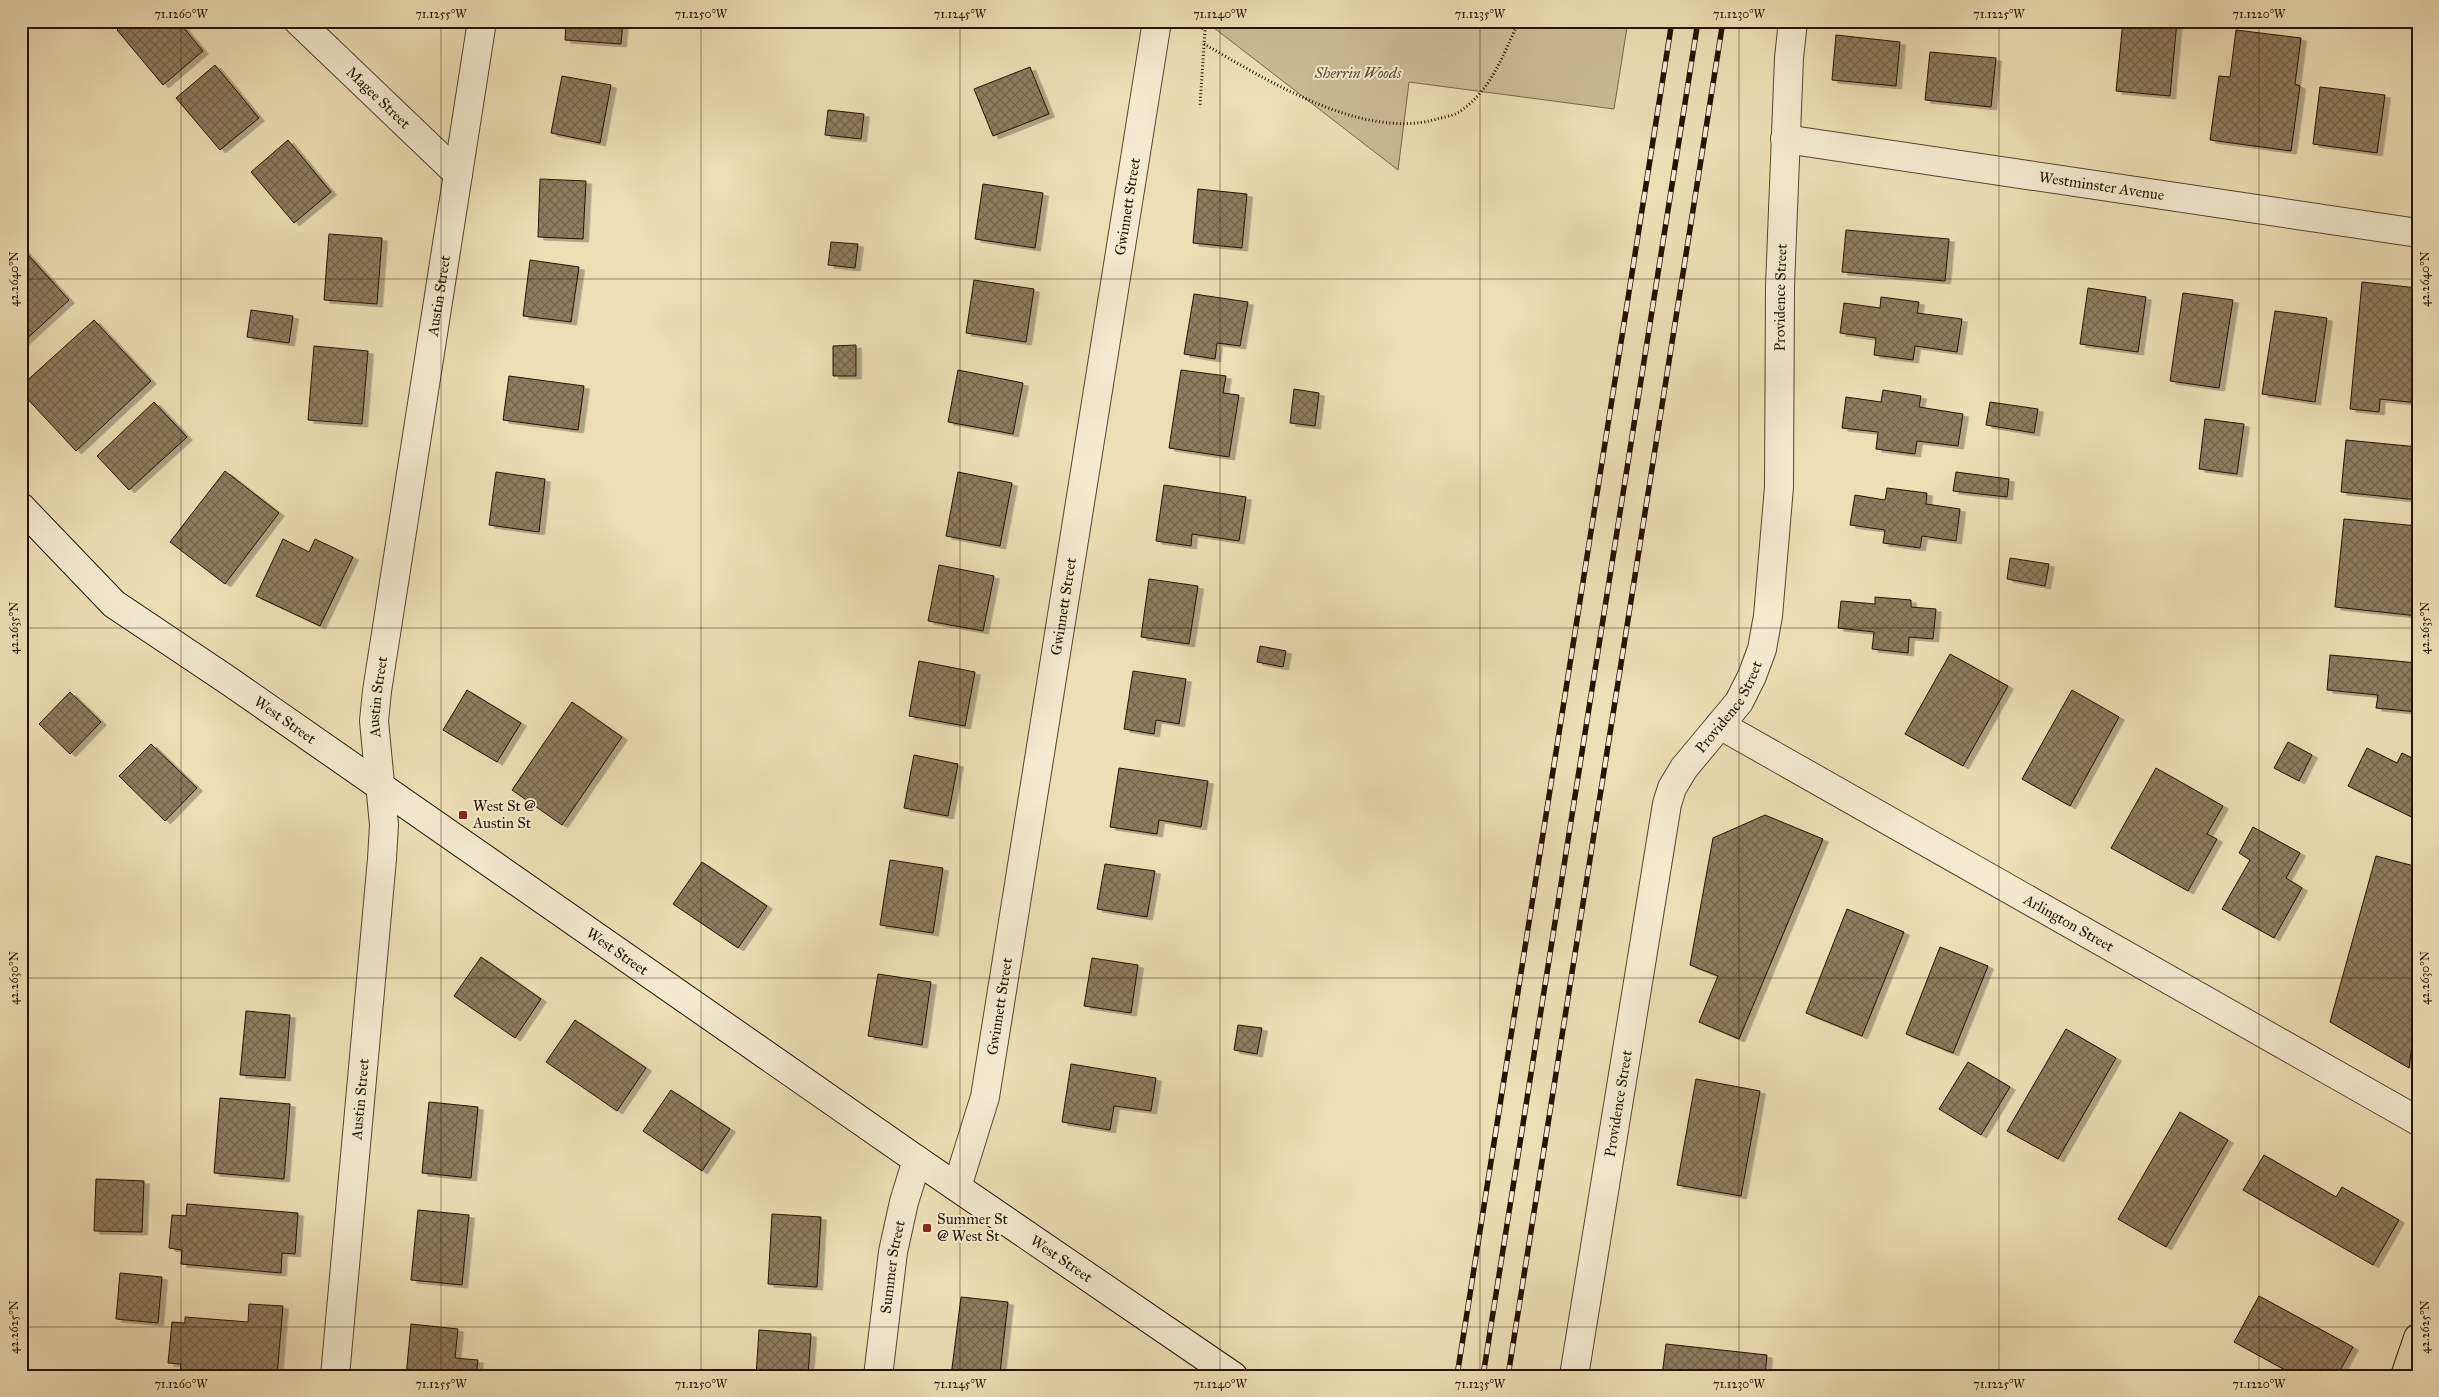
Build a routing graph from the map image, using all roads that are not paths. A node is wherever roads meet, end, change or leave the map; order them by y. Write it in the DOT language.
graph roads {
  1 [pos="298,21"];
  2 [pos="482,21"];
  3 [pos="1157,21"];
  4 [pos="1794,21"];
  5 [pos="1785,139"];
  6 [pos="458,174"];
  7 [pos="2418,233"];
  8 [pos="21,507"];
  9 [pos="1720,725"];
  10 [pos="381,788"];
  11 [pos="2418,1121"];
  12 [pos="917,1160"];
  13 [pos="957,1188"];
  14 [pos="2418,1338"];
  15 [pos="335,1376"];
  16 [pos="878,1376"];
  17 [pos="1232,1376"];
  18 [pos="1574,1376"];
  19 [pos="2406,1376"];
  1 -- 6 [label="street, Magee Street"];
  2 -- 6 [label="street, Austin Street"];
  3 -- 13 [label="street, Gwinnett Street"];
  4 -- 5 [label="street, Providence Street"];
  5 -- 7 [label="street, Westminster Avenue"];
  5 -- 9 [label="street, Providence Street"];
  6 -- 10 [label="street, Austin Street"];
  8 -- 10 [label="street, West Street"];
  9 -- 11 [label="street, Arlington Street"];
  9 -- 18 [label="street, Providence Street"];
  10 -- 12 [label="street, West Street"];
  10 -- 15 [label="street, Austin Street"];
  12 -- 13 [label="street, West Street"];
  12 -- 16 [label="street, Summer Street"];
  13 -- 17 [label="street, West Street"];
  14 -- 19 [label="main road"];
}
